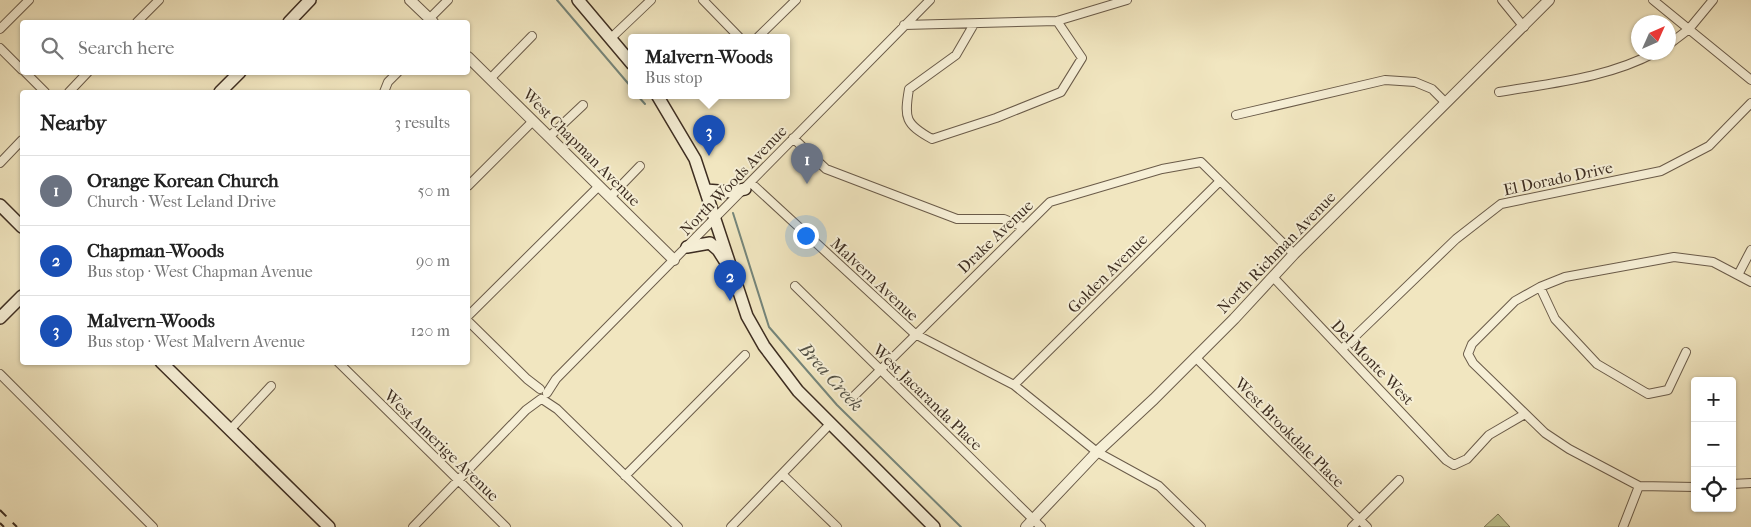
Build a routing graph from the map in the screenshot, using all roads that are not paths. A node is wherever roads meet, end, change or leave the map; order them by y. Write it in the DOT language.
graph roads {
  1 [pos="29,0"];
  2 [pos="159,0"];
  3 [pos="310,0"];
  4 [pos="410,0"];
  5 [pos="448,0"];
  6 [pos="578,0"];
  7 [pos="651,0"];
  8 [pos="703,0"];
  9 [pos="796,0"];
  10 [pos="930,0"];
  11 [pos="1127,0"];
  12 [pos="1502,0"];
  13 [pos="1549,0"];
  14 [pos="1653,0"];
  15 [pos="1713,0"];
  16 [pos="139,20"];
  17 [pos="291,20"];
  18 [pos="430,20"];
  19 [pos="432,20"];
  20 [pos="1057,21"];
  21 [pos="974,24"];
  22 [pos="904,25"];
  23 [pos="1524,27"];
  24 [pos="1689,28"];
  25 [pos="0,29"];
  26 [pos="736,34"];
  27 [pos="761,34"];
  28 [pos="532,36"];
  29 [pos="610,39"];
  30 [pos="1676,39"];
  31 [pos="0,48"];
  32 [pos="470,58"];
  33 [pos="628,59"];
  34 [pos="1641,60"];
  35 [pos="20,67"];
  36 [pos="28,75"];
  37 [pos="85,75"];
  38 [pos="237,75"];
  39 [pos="395,75"];
  40 [pos="490,79"];
  41 [pos="1751,80"];
  42 [pos="43,90"];
  43 [pos="71,90"];
  44 [pos="224,90"];
  45 [pos="385,90"];
  46 [pos="1500,92"];
  47 [pos="659,99"];
  48 [pos="1445,102"];
  49 [pos="1751,103"];
  50 [pos="583,105"];
  51 [pos="1236,116"];
  52 [pos="533,121"];
  53 [pos="550,137"];
  54 [pos="793,138"];
  55 [pos="20,142"];
  56 [pos="0,163"];
  57 [pos="640,166"];
  58 [pos="1220,181"];
  59 [pos="470,184"];
  60 [pos="599,186"];
  61 [pos="748,186"];
  62 [pos="706,190"];
  63 [pos="610,197"];
  64 [pos="0,204"];
  65 [pos="716,218"];
  66 [pos="20,225"];
  67 [pos="1023,227"];
  68 [pos="687,247"];
  69 [pos="1751,250"];
  70 [pos="1294,254"];
  71 [pos="674,260"];
  72 [pos="733,273"];
  73 [pos="1738,275"];
  74 [pos="1273,278"];
  75 [pos="1751,282"];
  76 [pos="795,286"];
  77 [pos="1540,287"];
  78 [pos="20,298"];
  79 [pos="470,314"];
  80 [pos="0,318"];
  81 [pos="470,323"];
  82 [pos="915,334"];
  83 [pos="1342,348"];
  84 [pos="1686,352"];
  85 [pos="744,355"];
  86 [pos="1194,357"];
  87 [pos="164,365"];
  88 [pos="341,365"];
  89 [pos="880,369"];
  90 [pos="0,374"];
  91 [pos="1014,385"];
  92 [pos="272,386"];
  93 [pos="542,394"];
  94 [pos="849,401"];
  95 [pos="1525,414"];
  96 [pos="831,424"];
  97 [pos="230,430"];
  98 [pos="1098,452"];
  99 [pos="783,475"];
  100 [pos="626,476"];
  101 [pos="459,480"];
  102 [pos="1399,480"];
  103 [pos="1751,483"];
  104 [pos="1736,484"];
  105 [pos="1639,486"];
  106 [pos="1691,487"];
  107 [pos="1360,520"];
  108 [pos="1033,525"];
  109 [pos="153,527"];
  110 [pos="329,527"];
  111 [pos="413,527"];
  112 [pos="506,527"];
  113 [pos="678,527"];
  114 [pos="731,527"];
  115 [pos="837,527"];
  116 [pos="934,527"];
  117 [pos="1201,527"];
  118 [pos="1352,527"];
  119 [pos="1367,527"];
  120 [pos="1623,527"];
  1 -- 25 [label="street"];
  2 -- 16 [label="street"];
  3 -- 17 [label="main road"];
  4 -- 18 [label="street"];
  5 -- 19 [label="street"];
  6 -- 29 [label="main road"];
  7 -- 29 [label="street"];
  8 -- 26 [label="street"];
  9 -- 27 [label="street"];
  10 -- 22 [label="street, North Woods Avenue"];
  11 -- 20 [label="street"];
  12 -- 23 [label="street"];
  13 -- 23 [label="street, North Richman Avenue"];
  14 -- 24 [label="street"];
  15 -- 24 [label="street"];
  20 -- 21 [label="street"];
  20 -- 21 [label="street"];
  21 -- 22 [label="street"];
  22 -- 54 [label="street, North Woods Avenue"];
  23 -- 48 [label="street, North Richman Avenue"];
  24 -- 30 [label="street"];
  24 -- 41 [label="street"];
  28 -- 40 [label="street"];
  29 -- 33 [label="main road"];
  31 -- 35 [label="street"];
  32 -- 40 [label="street, West Chapman Avenue"];
  34 -- 46 [label="street"];
  36 -- 42 [label="street"];
  37 -- 43 [label="street"];
  38 -- 44 [label="main road"];
  39 -- 45 [label="street"];
  40 -- 52 [label="street, West Chapman Avenue"];
  47 -- 62 [label="main road"];
  48 -- 51 [label="street"];
  48 -- 70 [label="street, North Richman Avenue"];
  49 -- 83 [label="street, El Dorado Drive"];
  50 -- 53 [label="street"];
  52 -- 53 [label="street, West Chapman Avenue"];
  52 -- 59 [label="street"];
  53 -- 60 [label="street, West Chapman Avenue"];
  54 -- 61 [label="street, North Woods Avenue"];
  54 -- 67 [label="street"];
  55 -- 56 [label="street"];
  57 -- 63 [label="street"];
  58 -- 67 [label="street, Drake Avenue"];
  58 -- 70 [label="street"];
  58 -- 91 [label="street, Golden Avenue"];
  60 -- 63 [label="street, West Chapman Avenue"];
  60 -- 79 [label="street"];
  61 -- 62 [label="main road"];
  61 -- 65 [label="street, North Woods Avenue"];
  61 -- 82 [label="street, Malvern Avenue"];
  62 -- 65 [label="main road"];
  63 -- 71 [label="street, West Chapman Avenue"];
  64 -- 66 [label="main road"];
  65 -- 68 [label="street, North Woods Avenue"];
  65 -- 72 [label="main road"];
  67 -- 82 [label="street, Drake Avenue"];
  68 -- 71 [label="street, North Woods Avenue"];
  68 -- 72 [label="main road"];
  69 -- 73 [label="street"];
  70 -- 74 [label="street, North Richman Avenue"];
  71 -- 93 [label="street, North Woods Avenue"];
  72 -- 96 [label="main road"];
  73 -- 75 [label="street"];
  73 -- 77 [label="street"];
  74 -- 83 [label="street, Del Monte West"];
  74 -- 86 [label="street, North Richman Avenue"];
  76 -- 89 [label="street, West Jacaranda Place"];
  77 -- 84 [label="street"];
  77 -- 95 [label="street"];
  78 -- 80 [label="main road"];
  81 -- 93 [label="street"];
  82 -- 89 [label="street, Drake Avenue"];
  82 -- 91 [label="street, Malvern Avenue"];
  83 -- 95 [label="street, Del Monte West"];
  85 -- 100 [label="street"];
  86 -- 98 [label="street, North Richman Avenue"];
  86 -- 107 [label="street, West Brookdale Place"];
  87 -- 97 [label="main road"];
  88 -- 101 [label="street, West Amerige Avenue"];
  89 -- 94 [label="street, Drake Avenue"];
  89 -- 108 [label="street, West Jacaranda Place"];
  90 -- 109 [label="street"];
  91 -- 98 [label="street, Malvern Avenue"];
  92 -- 97 [label="street"];
  93 -- 100 [label="street"];
  93 -- 101 [label="street, North Woods Avenue"];
  95 -- 105 [label="street"];
  96 -- 99 [label="street"];
  96 -- 116 [label="main road"];
  97 -- 110 [label="main road"];
  98 -- 108 [label="street, North Richman Avenue"];
  98 -- 117 [label="street, Malvern Avenue"];
  99 -- 114 [label="street"];
  99 -- 115 [label="street"];
  100 -- 113 [label="street"];
  101 -- 111 [label="street, North Woods Avenue"];
  101 -- 112 [label="street, West Amerige Avenue"];
  102 -- 107 [label="street"];
  103 -- 104 [label="street"];
  105 -- 106 [label="street"];
  105 -- 120 [label="street"];
  107 -- 118 [label="street"];
  107 -- 119 [label="street, West Brookdale Place"];
}
